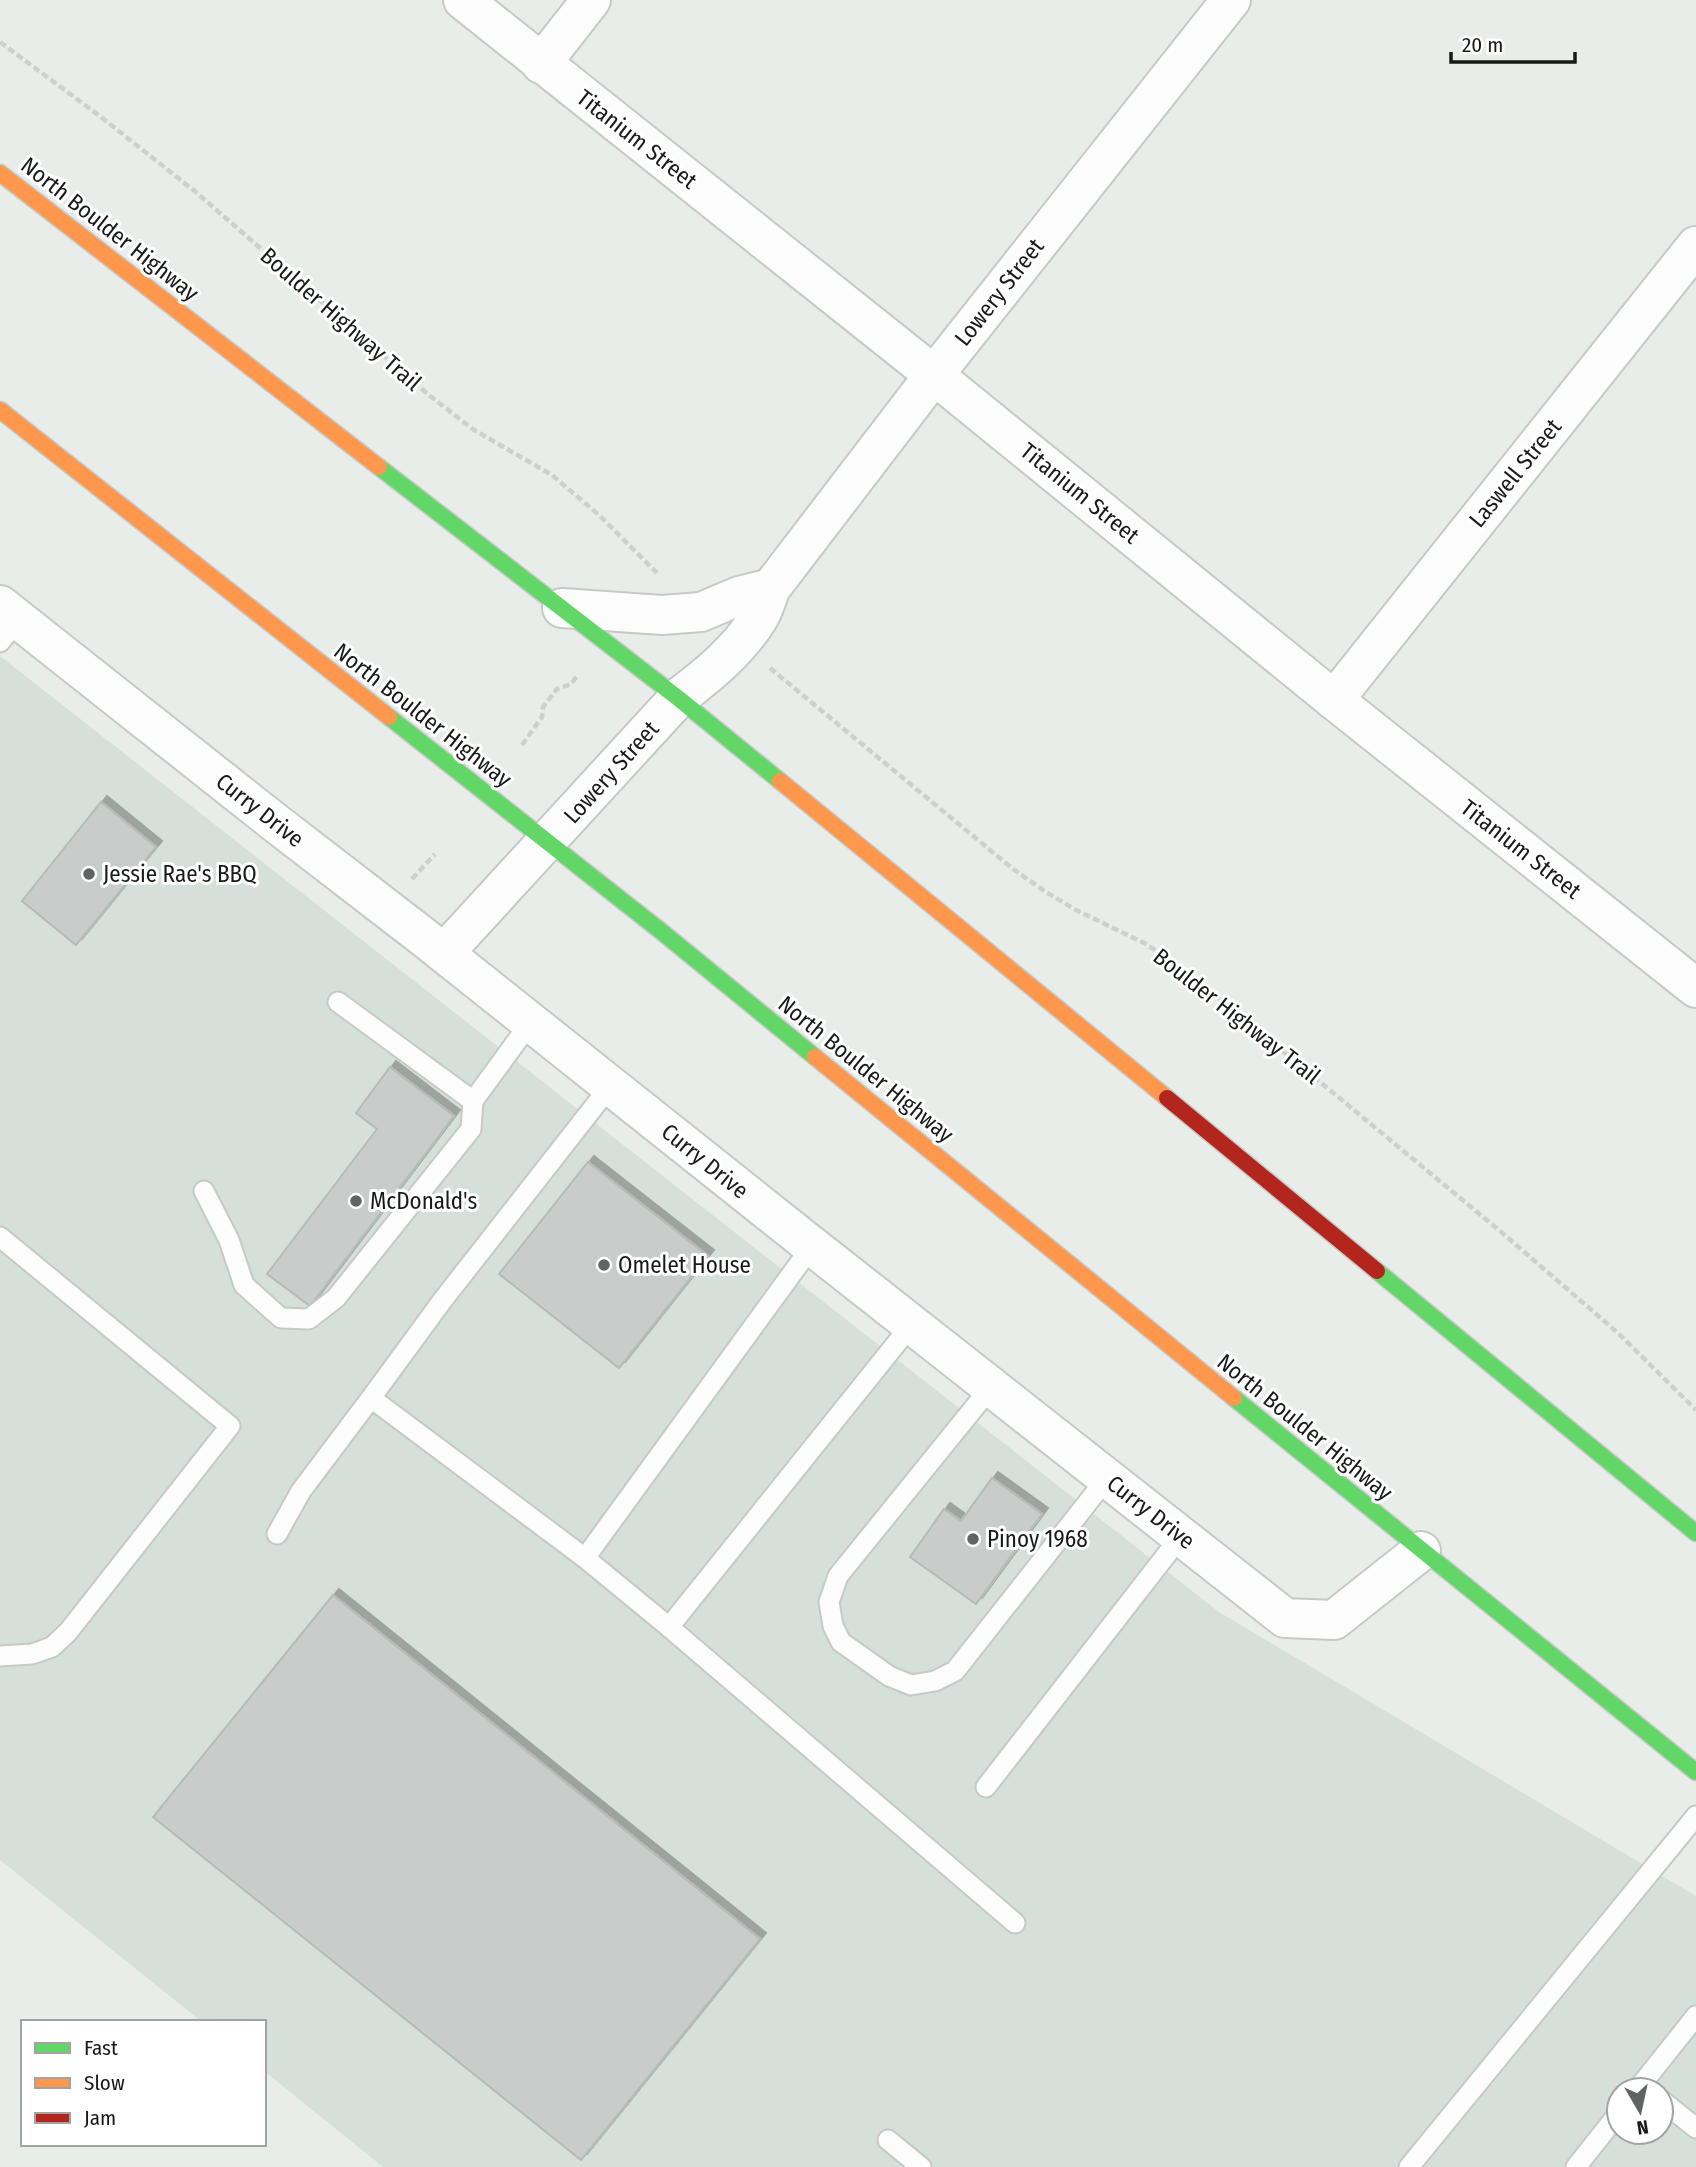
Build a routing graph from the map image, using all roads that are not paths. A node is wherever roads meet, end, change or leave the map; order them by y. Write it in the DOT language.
graph roads {
  1 [pos="463,0"];
  2 [pos="591,0"];
  3 [pos="1231,0"];
  4 [pos="541,64"];
  5 [pos="0,173"];
  6 [pos="1696,246"];
  7 [pos="934,374"];
  8 [pos="0,411"];
  9 [pos="771,588"];
  10 [pos="562,608"];
  11 [pos="6,623"];
  12 [pos="678,698"];
  13 [pos="1334,700"];
  14 [pos="546,842"];
  15 [pos="444,954"];
  16 [pos="1696,988"];
  17 [pos="338,1002"];
  18 [pos="530,1023"];
  19 [pos="611,1085"];
  20 [pos="473,1101"];
  21 [pos="204,1191"];
  22 [pos="0,1237"];
  23 [pos="812,1246"];
  24 [pos="912,1324"];
  25 [pos="991,1387"];
  26 [pos="371,1398"];
  27 [pos="1107,1478"];
  28 [pos="1696,1533"];
  29 [pos="277,1534"];
  30 [pos="1181,1536"];
  31 [pos="1420,1551"];
  32 [pos="585,1558"];
  33 [pos="669,1628"];
  34 [pos="0,1656"];
  35 [pos="1696,1772"];
  36 [pos="986,1787"];
  37 [pos="1696,1816"];
  38 [pos="1016,1923"];
  39 [pos="1696,2016"];
  40 [pos="1651,2076"];
  41 [pos="1675,2112"];
  42 [pos="1696,2128"];
  43 [pos="1605,2131"];
  44 [pos="888,2140"];
  45 [pos="921,2167"];
  46 [pos="1409,2167"];
  47 [pos="1576,2167"];
  1 -- 4 [label="street, Titanium Street"];
  2 -- 4 [label="street"];
  3 -- 7 [label="street, Lowery Street"];
  4 -- 7 [label="street, Titanium Street"];
  5 -- 10 [label="main road, North Boulder Highway"];
  6 -- 13 [label="street, Laswell Street"];
  7 -- 9 [label="street, Lowery Street"];
  7 -- 13 [label="street, Titanium Street"];
  8 -- 14 [label="main road, North Boulder Highway"];
  9 -- 10 [label="street"];
  9 -- 12 [label="street, Lowery Street"];
  10 -- 12 [label="main road, North Boulder Highway"];
  11 -- 15 [label="street, Curry Drive"];
  12 -- 14 [label="street, Lowery Street"];
  12 -- 28 [label="main road, North Boulder Highway"];
  13 -- 16 [label="street, Titanium Street"];
  14 -- 15 [label="street, Lowery Street"];
  14 -- 31 [label="main road, North Boulder Highway"];
  15 -- 18 [label="street, Curry Drive"];
  17 -- 20 [label="lane"];
  18 -- 19 [label="street, Curry Drive"];
  18 -- 20 [label="lane"];
  19 -- 23 [label="street, Curry Drive"];
  19 -- 26 [label="lane"];
  20 -- 21 [label="lane"];
  22 -- 34 [label="lane"];
  23 -- 24 [label="street, Curry Drive"];
  23 -- 32 [label="lane"];
  24 -- 25 [label="street, Curry Drive"];
  24 -- 33 [label="lane"];
  25 -- 27 [label="street, Curry Drive"];
  25 -- 27 [label="lane"];
  26 -- 29 [label="lane"];
  26 -- 32 [label="lane"];
  27 -- 30 [label="street, Curry Drive"];
  30 -- 31 [label="street, Curry Drive"];
  30 -- 36 [label="lane"];
  31 -- 35 [label="main road, North Boulder Highway"];
  32 -- 33 [label="lane"];
  33 -- 38 [label="lane"];
  37 -- 46 [label="lane"];
  39 -- 40 [label="lane"];
  41 -- 42 [label="lane"];
  43 -- 47 [label="lane"];
  44 -- 45 [label="lane"];
}
